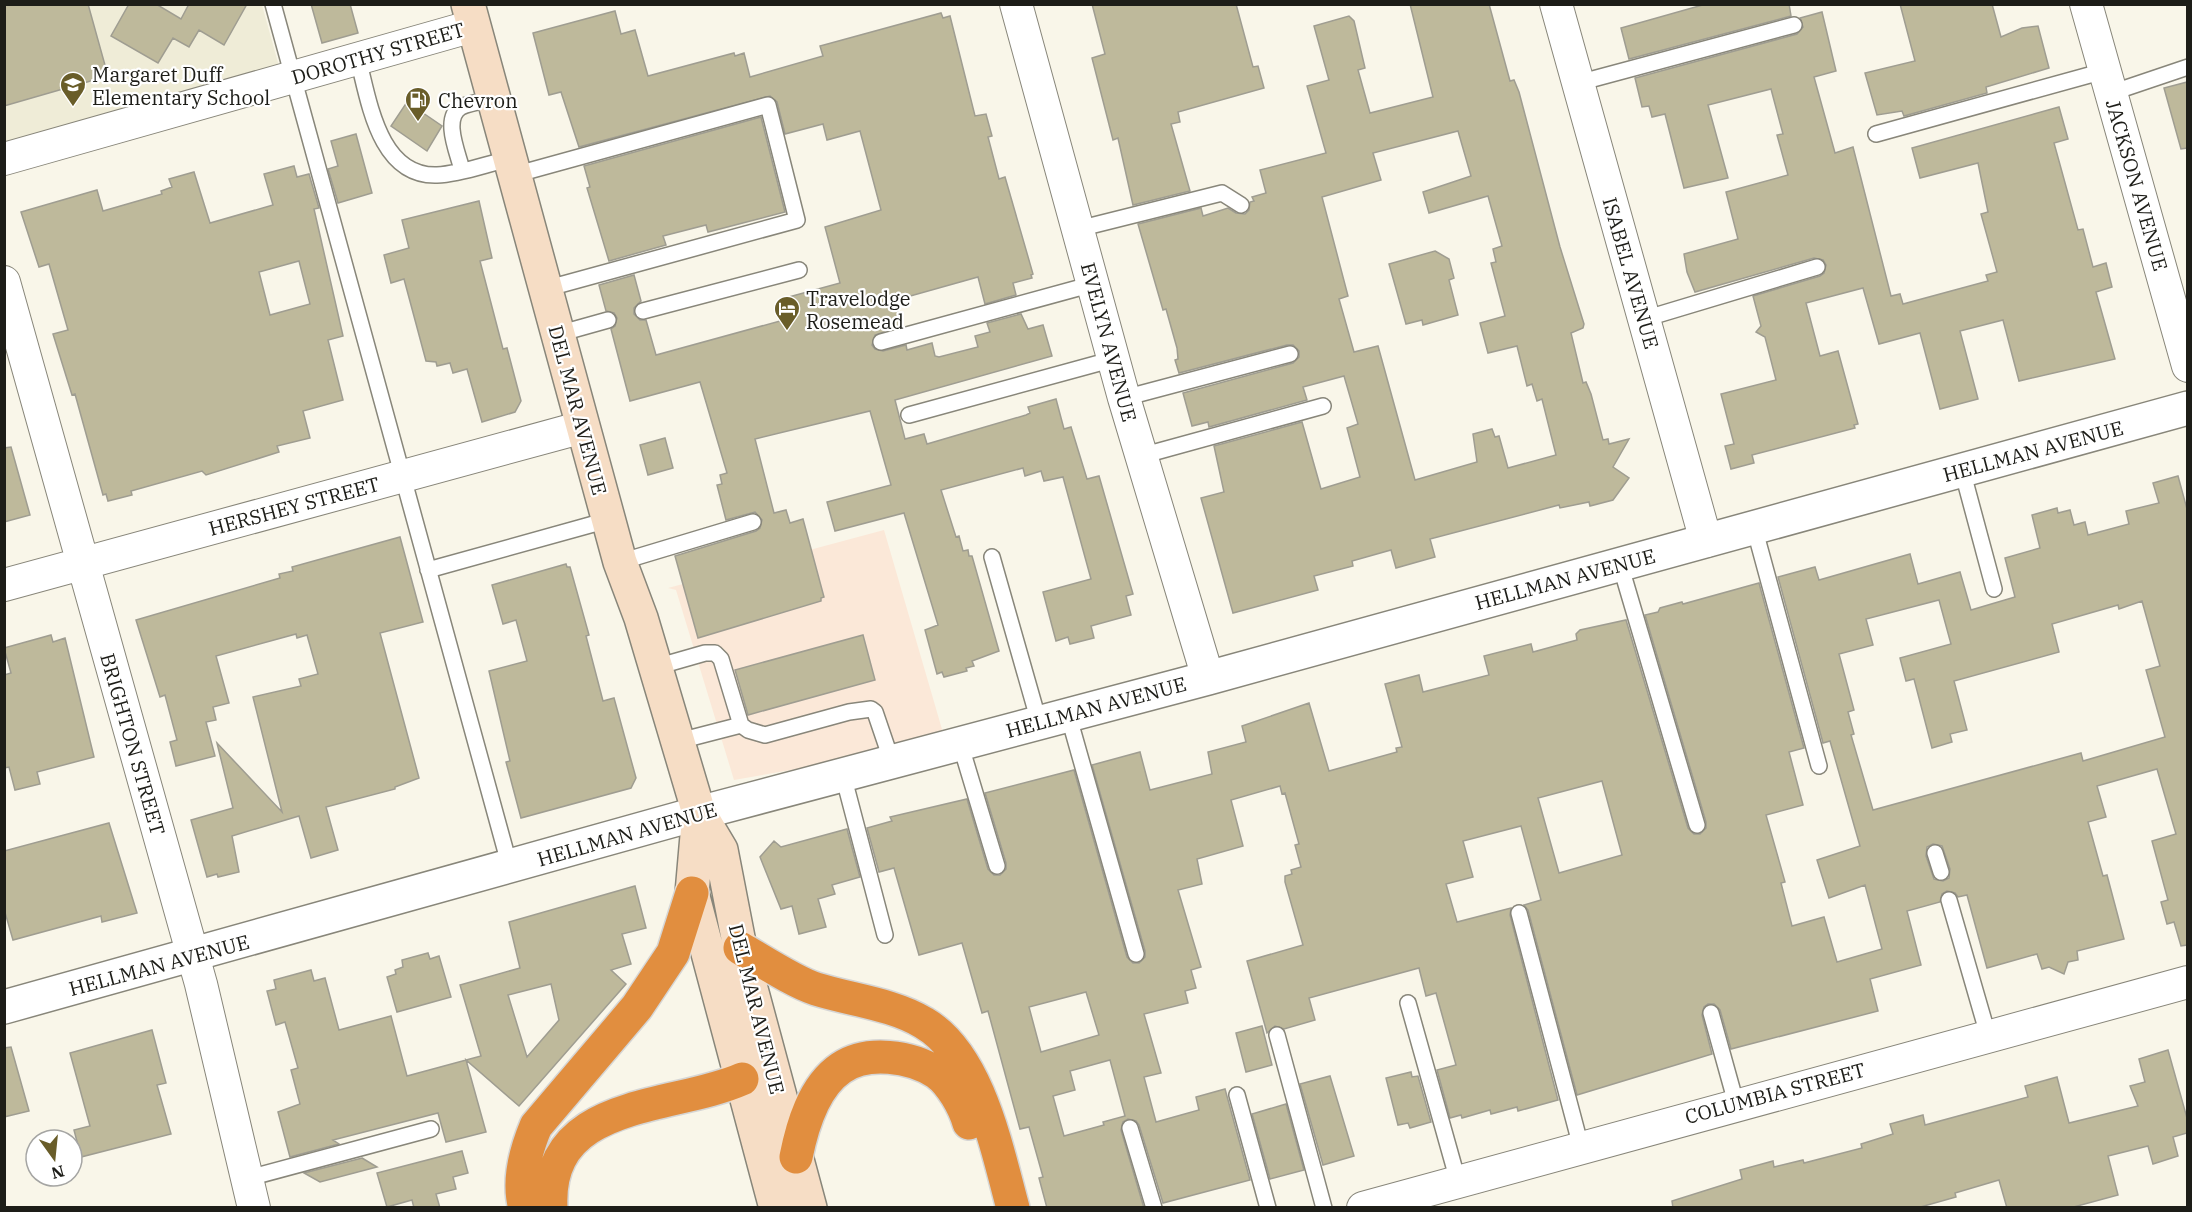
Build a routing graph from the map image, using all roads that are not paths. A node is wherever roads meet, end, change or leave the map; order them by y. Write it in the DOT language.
graph roads {
  1 [pos="273,4"];
  2 [pos="1016,4"];
  3 [pos="1556,4"];
  4 [pos="2086,4"];
  5 [pos="471,15"];
  6 [pos="1794,25"];
  7 [pos="358,59"];
  8 [pos="2187,67"];
  9 [pos="294,77"];
  10 [pos="2107,82"];
  11 [pos="1578,83"];
  12 [pos="493,99"];
  13 [pos="1876,134"];
  14 [pos="4,159"];
  15 [pos="512,167"];
  16 [pos="462,170"];
  17 [pos="1241,205"];
  18 [pos="1078,229"];
  19 [pos="1817,267"];
  20 [pos="799,270"];
  21 [pos="4,282"];
  22 [pos="1093,284"];
  23 [pos="545,289"];
  24 [pos="643,311"];
  25 [pos="1644,319"];
  26 [pos="608,320"];
  27 [pos="558,334"];
  28 [pos="881,342"];
  29 [pos="1290,354"];
  30 [pos="1113,359"];
  31 [pos="2187,366"];
  32 [pos="1124,398"];
  33 [pos="1323,406"];
  34 [pos="2187,408"];
  35 [pos="909,415"];
  36 [pos="583,427"];
  37 [pos="1141,456"];
  38 [pos="1962,470"];
  39 [pos="402,477"];
  40 [pos="608,520"];
  41 [pos="753,522"];
  42 [pos="1754,527"];
  43 [pos="1706,541"];
  44 [pos="992,557"];
  45 [pos="620,562"];
  46 [pos="83,564"];
  47 [pos="1620,564"];
  48 [pos="428,570"];
  49 [pos="4,585"];
  50 [pos="1994,589"];
  51 [pos="656,667"];
  52 [pos="1208,678"];
  53 [pos="1053,718"];
  54 [pos="741,725"];
  55 [pos="679,741"];
  56 [pos="960,743"];
  57 [pos="892,762"];
  58 [pos="1819,766"];
  59 [pos="843,775"];
  60 [pos="699,813"];
  61 [pos="1697,825"];
  62 [pos="1935,853"];
  63 [pos="997,866"];
  64 [pos="510,867"];
  65 [pos="1941,872"];
  66 [pos="692,893"];
  67 [pos="1949,900"];
  68 [pos="1519,913"];
  69 [pos="885,935"];
  70 [pos="740,948"];
  71 [pos="1136,954"];
  72 [pos="193,956"];
  73 [pos="2187,982"];
  74 [pos="1408,1003"];
  75 [pos="4,1007"];
  76 [pos="1711,1013"];
  77 [pos="1277,1035"];
  78 [pos="1988,1035"];
  79 [pos="742,1080"];
  80 [pos="1238,1095"];
  81 [pos="1736,1103"];
  82 [pos="1130,1128"];
  83 [pos="431,1129"];
  84 [pos="1581,1147"];
  85 [pos="796,1157"];
  86 [pos="1458,1181"];
  87 [pos="250,1193"];
  88 [pos="525,1208"];
  89 [pos="551,1208"];
  90 [pos="776,1208"];
  91 [pos="810,1208"];
  92 [pos="993,1208"];
  93 [pos="1012,1208"];
  94 [pos="1154,1208"];
  95 [pos="1268,1208"];
  96 [pos="1324,1208"];
  97 [pos="1363,1208"];
  1 -- 9 [label="lane"];
  2 -- 18 [label="street, EVELYN AVENUE"];
  3 -- 11 [label="street, ISABEL AVENUE"];
  4 -- 10 [label="street, JACKSON AVENUE"];
  5 -- 7 [label="street, DOROTHY STREET"];
  5 -- 12 [label="main road, DEL MAR AVENUE"];
  6 -- 11 [label="lane"];
  7 -- 9 [label="street, DOROTHY STREET"];
  7 -- 16 [label="lane"];
  8 -- 10 [label="lane"];
  9 -- 14 [label="street, DOROTHY STREET"];
  9 -- 39 [label="lane"];
  10 -- 13 [label="lane"];
  10 -- 31 [label="street, JACKSON AVENUE"];
  11 -- 25 [label="street, ISABEL AVENUE"];
  12 -- 15 [label="main road, DEL MAR AVENUE"];
  12 -- 16 [label="lane"];
  15 -- 16 [label="lane"];
  15 -- 23 [label="main road, DEL MAR AVENUE"];
  15 -- 23 [label="lane"];
  17 -- 18 [label="lane"];
  18 -- 22 [label="street, EVELYN AVENUE"];
  19 -- 25 [label="lane"];
  20 -- 24 [label="lane"];
  21 -- 46 [label="street, BRIGHTON STREET"];
  22 -- 28 [label="lane"];
  22 -- 30 [label="street, EVELYN AVENUE"];
  23 -- 27 [label="main road, DEL MAR AVENUE"];
  25 -- 43 [label="street, ISABEL AVENUE"];
  26 -- 27 [label="lane"];
  27 -- 36 [label="main road, DEL MAR AVENUE"];
  29 -- 32 [label="lane"];
  30 -- 32 [label="street, EVELYN AVENUE"];
  30 -- 35 [label="lane"];
  32 -- 37 [label="street, EVELYN AVENUE"];
  33 -- 37 [label="lane"];
  34 -- 38 [label="street, HELLMAN AVENUE"];
  36 -- 39 [label="street, HERSHEY STREET"];
  36 -- 40 [label="main road, DEL MAR AVENUE"];
  37 -- 52 [label="street, EVELYN AVENUE"];
  38 -- 42 [label="street, HELLMAN AVENUE"];
  38 -- 50 [label="lane"];
  39 -- 46 [label="street, HERSHEY STREET"];
  39 -- 48 [label="lane"];
  40 -- 45 [label="main road, DEL MAR AVENUE"];
  40 -- 48 [label="lane"];
  41 -- 45 [label="lane"];
  42 -- 43 [label="street, HELLMAN AVENUE"];
  42 -- 58 [label="lane"];
  43 -- 47 [label="street, HELLMAN AVENUE"];
  44 -- 53 [label="lane"];
  45 -- 51 [label="main road, DEL MAR AVENUE"];
  46 -- 49 [label="street, HERSHEY STREET"];
  46 -- 72 [label="street, BRIGHTON STREET"];
  47 -- 52 [label="street, HELLMAN AVENUE"];
  47 -- 61 [label="lane"];
  48 -- 64 [label="lane"];
  51 -- 54 [label="lane"];
  51 -- 55 [label="main road, DEL MAR AVENUE"];
  52 -- 53 [label="street, HELLMAN AVENUE"];
  53 -- 56 [label="street, HELLMAN AVENUE"];
  53 -- 71 [label="lane"];
  54 -- 55 [label="lane"];
  54 -- 57 [label="lane"];
  55 -- 60 [label="main road, DEL MAR AVENUE"];
  56 -- 57 [label="street, HELLMAN AVENUE"];
  56 -- 63 [label="lane"];
  57 -- 59 [label="street, HELLMAN AVENUE"];
  59 -- 60 [label="street, HELLMAN AVENUE"];
  59 -- 69 [label="lane"];
  60 -- 64 [label="street, HELLMAN AVENUE"];
  60 -- 66 [label="main road, DEL MAR AVENUE"];
  60 -- 70 [label="main road, DEL MAR AVENUE"];
  62 -- 65 [label="lane"];
  64 -- 72 [label="street, HELLMAN AVENUE"];
  66 -- 79 [label="main road, DEL MAR AVENUE"];
  66 -- 88 [label="highway"];
  67 -- 78 [label="lane"];
  68 -- 84 [label="lane"];
  70 -- 85 [label="main road, DEL MAR AVENUE"];
  70 -- 93 [label="highway"];
  72 -- 75 [label="street, HELLMAN AVENUE"];
  72 -- 87 [label="street, BRIGHTON STREET"];
  73 -- 78 [label="street, COLUMBIA STREET"];
  74 -- 86 [label="lane"];
  76 -- 81 [label="lane"];
  77 -- 96 [label="lane"];
  78 -- 81 [label="street, COLUMBIA STREET"];
  79 -- 89 [label="highway"];
  79 -- 90 [label="main road, DEL MAR AVENUE"];
  80 -- 95 [label="lane"];
  81 -- 84 [label="street, COLUMBIA STREET"];
  82 -- 94 [label="lane"];
  83 -- 87 [label="lane"];
  84 -- 86 [label="street, COLUMBIA STREET"];
  85 -- 91 [label="main road, DEL MAR AVENUE"];
  85 -- 92 [label="highway"];
  86 -- 97 [label="street, COLUMBIA STREET"];
}
